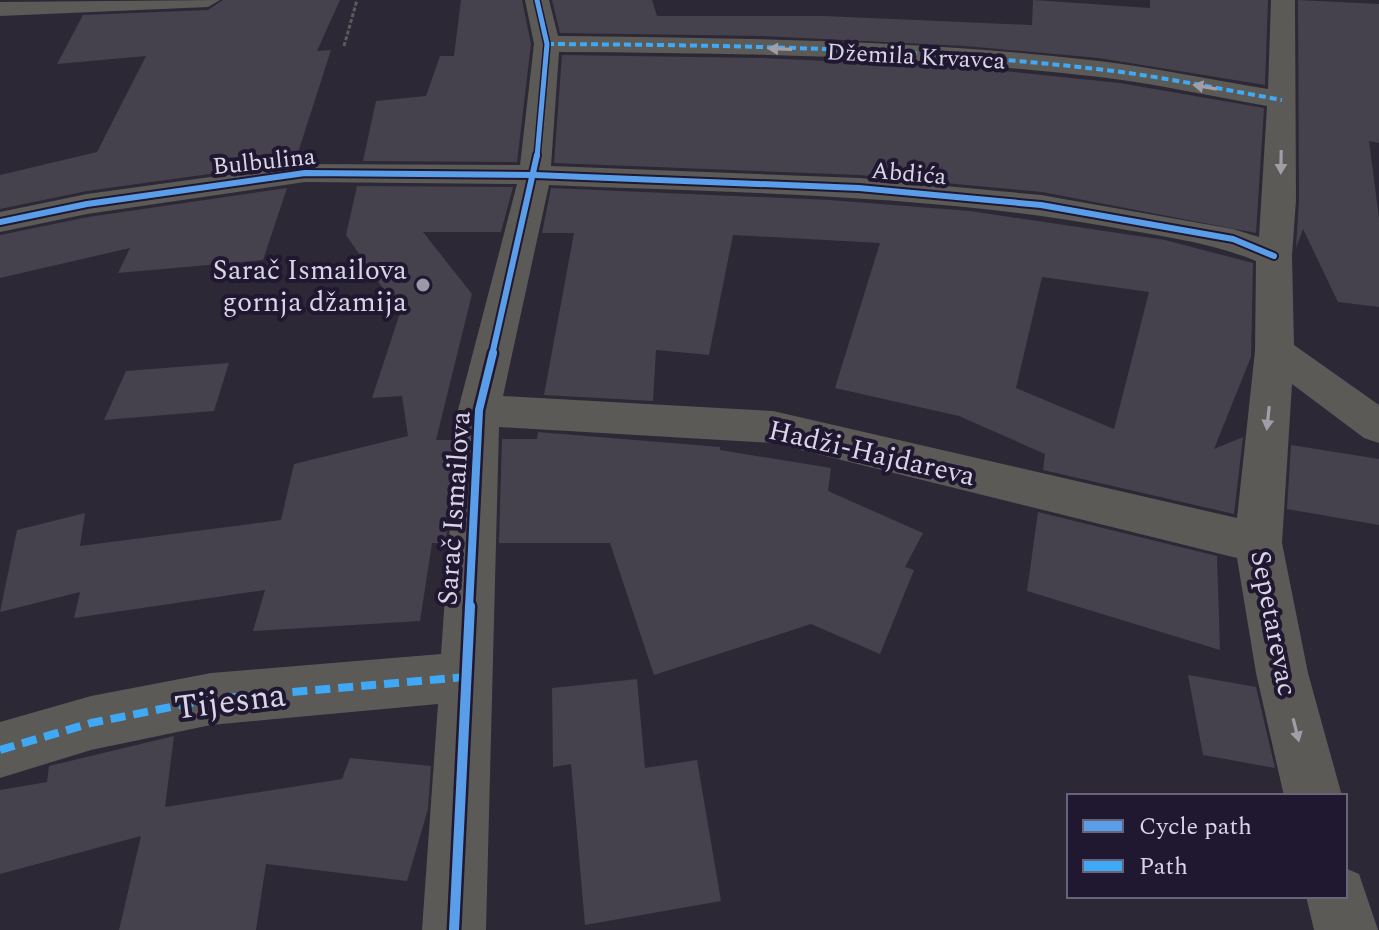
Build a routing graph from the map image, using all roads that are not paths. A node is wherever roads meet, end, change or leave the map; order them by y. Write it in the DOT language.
graph roads {
  1 [pos="208,0"];
  2 [pos="537,0"];
  3 [pos="1283,0"];
  4 [pos="0,9"];
  5 [pos="547,44"];
  6 [pos="1282,100"];
  7 [pos="535,175"];
  8 [pos="0,222"];
  9 [pos="1274,256"];
  10 [pos="1275,351"];
  11 [pos="479,410"];
  12 [pos="1379,427"];
  13 [pos="1258,543"];
  14 [pos="466,677"];
  15 [pos="0,750"];
  16 [pos="1312,794"];
  17 [pos="1338,898"];
  18 [pos="454,930"];
  19 [pos="1346,930"];
  1 -- 4 [label="street"];
  2 -- 5 [label="street, Sarač Ismailova"];
  3 -- 6 [label="street, Sepetarevac"];
  6 -- 5 [label="street, Džemila Krvavca, one-way"];
  5 -- 7 [label="street, Sarač Ismailova"];
  6 -- 9 [label="street, Sepetarevac, one-way"];
  7 -- 8 [label="street, Bulbulina"];
  7 -- 9 [label="street, Abdića"];
  7 -- 11 [label="street, Sarač Ismailova"];
  9 -- 10 [label="street, Sepetarevac"];
  10 -- 12 [label="street"];
  10 -- 13 [label="street, Sepetarevac, one-way"];
  11 -- 13 [label="street, Hadži-Hajdareva"];
  11 -- 14 [label="street, Sarač Ismailova"];
  13 -- 16 [label="street, Sepetarevac, one-way"];
  14 -- 15 [label="street, Tijesna"];
  14 -- 18 [label="street, Sarač Ismailova"];
  17 -- 19 [label="street"];
}
